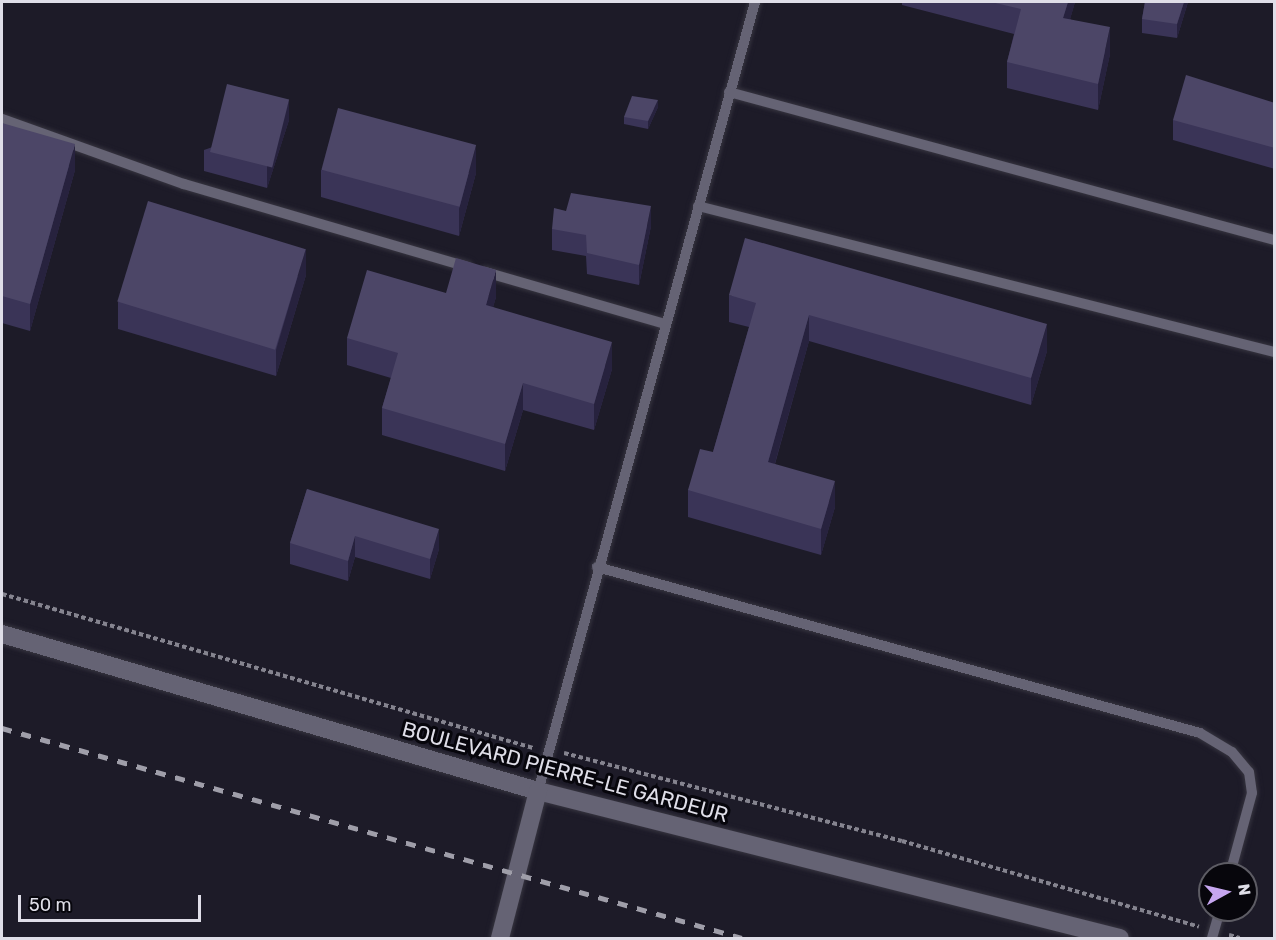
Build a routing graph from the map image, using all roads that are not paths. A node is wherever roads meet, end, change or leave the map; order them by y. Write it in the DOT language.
graph roads {
  1 [pos="754,2"];
  2 [pos="729,92"];
  3 [pos="2,119"];
  4 [pos="698,206"];
  5 [pos="1275,240"];
  6 [pos="664,324"];
  7 [pos="1275,352"];
  8 [pos="597,567"];
  9 [pos="2,634"];
  10 [pos="538,791"];
  11 [pos="1233,862"];
  12 [pos="500,939"];
  13 [pos="1120,939"];
  1 -- 2 [label="lane"];
  2 -- 4 [label="lane"];
  2 -- 5 [label="lane"];
  3 -- 6 [label="lane"];
  4 -- 6 [label="lane"];
  4 -- 7 [label="lane"];
  6 -- 8 [label="lane"];
  8 -- 10 [label="lane"];
  8 -- 11 [label="lane"];
  9 -- 10 [label="street, BOULEVARD PIERRE-LE GARDEUR"];
  10 -- 12 [label="street"];
  10 -- 13 [label="street, BOULEVARD PIERRE-LE GARDEUR"];
}
